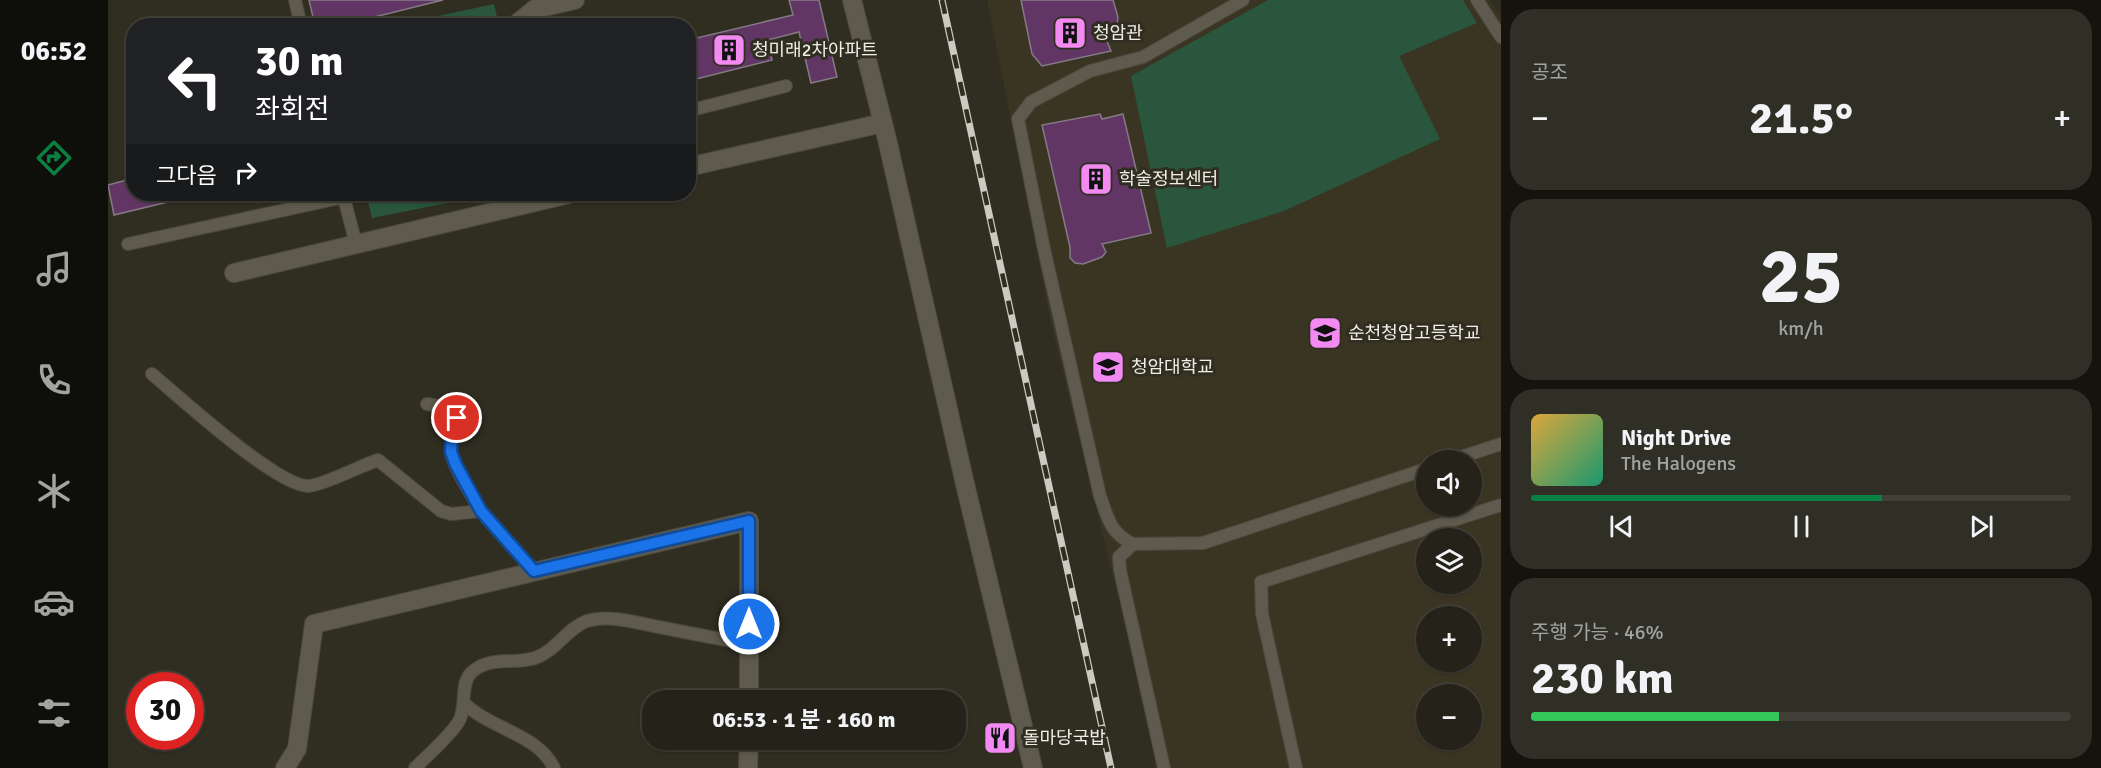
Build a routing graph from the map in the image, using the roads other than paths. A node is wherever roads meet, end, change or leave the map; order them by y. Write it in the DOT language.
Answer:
graph roads {
  1 [pos="295,0"];
  2 [pos="575,0"];
  3 [pos="852,0"];
  4 [pos="1243,0"];
  5 [pos="1477,0"];
  6 [pos="299,18"];
  7 [pos="524,18"];
  8 [pos="1501,37"];
  9 [pos="786,86"];
  10 [pos="696,109"];
  11 [pos="884,123"];
  12 [pos="696,165"];
  13 [pos="318,201"];
  14 [pos="345,201"];
  15 [pos="522,201"];
  16 [pos="128,244"];
  17 [pos="356,244"];
  18 [pos="234,273"];
  19 [pos="152,374"];
  20 [pos="427,404"];
  21 [pos="1501,444"];
  22 [pos="1482,450"];
  23 [pos="1416,472"];
  24 [pos="1501,505"];
  25 [pos="481,511"];
  26 [pos="1133,544"];
  27 [pos="534,571"];
  28 [pos="749,644"];
  29 [pos="749,690"];
  30 [pos="464,704"];
  31 [pos="748,750"];
  32 [pos="285,768"];
  33 [pos="415,768"];
  34 [pos="554,768"];
  35 [pos="748,768"];
  36 [pos="1033,768"];
  37 [pos="1164,768"];
  38 [pos="1296,768"];
  1 -- 6 [label="lane"];
  2 -- 7 [label="street"];
  3 -- 11 [label="street"];
  4 -- 26 [label="lane"];
  5 -- 8 [label="lane"];
  9 -- 10 [label="lane"];
  11 -- 12 [label="street"];
  11 -- 36 [label="street"];
  13 -- 16 [label="lane"];
  14 -- 17 [label="lane"];
  15 -- 17 [label="street"];
  17 -- 18 [label="street"];
  19 -- 25 [label="lane"];
  20 -- 25 [label="lane"];
  21 -- 22 [label="lane"];
  23 -- 26 [label="lane"];
  24 -- 38 [label="lane"];
  25 -- 27 [label="lane"];
  26 -- 37 [label="lane"];
  27 -- 28 [label="street"];
  27 -- 32 [label="street"];
  28 -- 29 [label="street"];
  28 -- 30 [label="lane"];
  30 -- 33 [label="lane"];
  30 -- 34 [label="lane"];
  31 -- 35 [label="street"];
}
